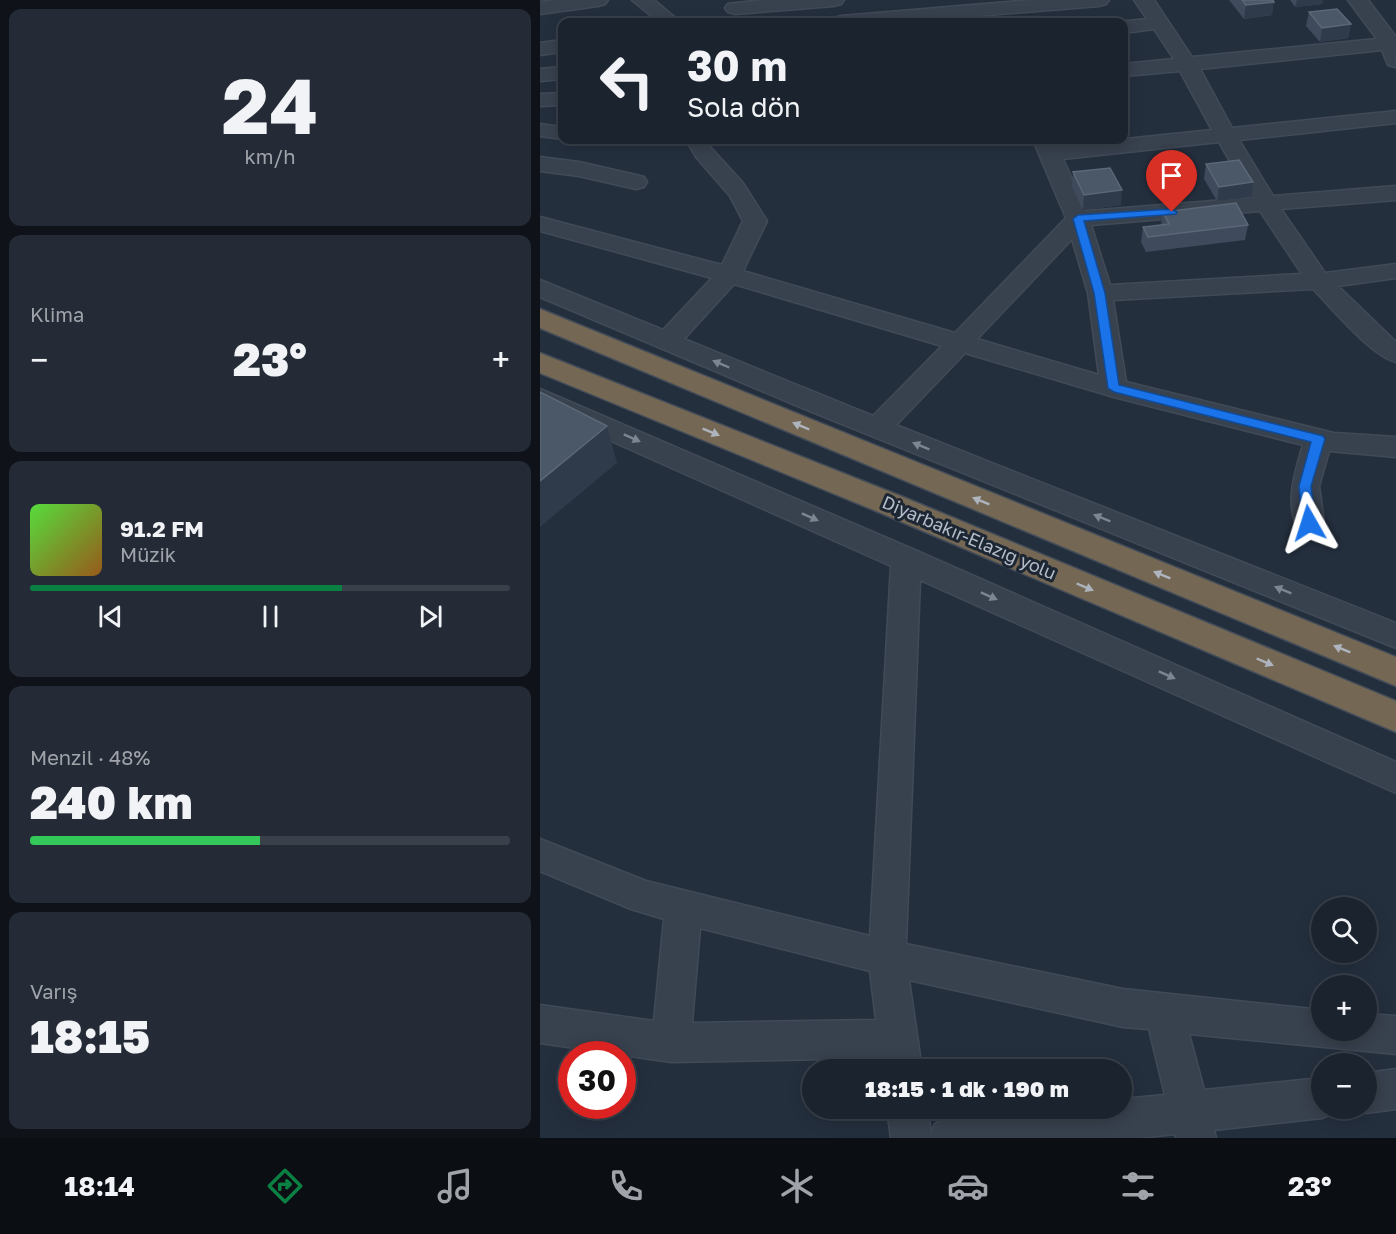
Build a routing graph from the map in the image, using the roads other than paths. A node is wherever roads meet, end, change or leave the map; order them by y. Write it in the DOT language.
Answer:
graph roads {
  1 [pos="598,0"];
  2 [pos="642,0"];
  3 [pos="834,0"];
  4 [pos="1099,0"];
  5 [pos="1358,0"];
  6 [pos="1152,1"];
  7 [pos="540,8"];
  8 [pos="735,8"];
  9 [pos="1003,10"];
  10 [pos="665,18"];
  11 [pos="895,18"];
  12 [pos="1159,23"];
  13 [pos="1128,27"];
  14 [pos="1394,44"];
  15 [pos="558,47"];
  16 [pos="540,49"];
  17 [pos="1187,64"];
  18 [pos="1396,64"];
  19 [pos="1128,70"];
  20 [pos="558,73"];
  21 [pos="540,75"];
  22 [pos="558,99"];
  23 [pos="540,100"];
  24 [pos="1396,117"];
  25 [pos="540,130"];
  26 [pos="558,132"];
  27 [pos="1224,135"];
  28 [pos="1128,142"];
  29 [pos="698,144"];
  30 [pos="1091,144"];
  31 [pos="1047,147"];
  32 [pos="540,164"];
  33 [pos="636,182"];
  34 [pos="1396,193"];
  35 [pos="1266,205"];
  36 [pos="1078,219"];
  37 [pos="540,224"];
  38 [pos="1396,271"];
  39 [pos="729,275"];
  40 [pos="1319,281"];
  41 [pos="540,288"];
  42 [pos="1100,293"];
  43 [pos="540,318"];
  44 [pos="667,341"];
  45 [pos="961,342"];
  46 [pos="1396,354"];
  47 [pos="540,362"];
  48 [pos="1114,388"];
  49 [pos="540,398"];
  50 [pos="878,428"];
  51 [pos="1318,439"];
  52 [pos="1396,447"];
  53 [pos="1309,523"];
  54 [pos="906,559"];
  55 [pos="1396,636"];
  56 [pos="1396,672"];
  57 [pos="1396,717"];
  58 [pos="1396,778"];
  59 [pos="540,855"];
  60 [pos="683,908"];
  61 [pos="887,958"];
  62 [pos="1164,1013"];
  63 [pos="540,1024"];
  64 [pos="1311,1028"];
  65 [pos="1377,1033"];
  66 [pos="1396,1035"];
  67 [pos="671,1043"];
  68 [pos="900,1054"];
  69 [pos="1396,1089"];
  70 [pos="1377,1092"];
  71 [pos="1311,1100"];
  72 [pos="908,1119"];
  73 [pos="1193,1126"];
  74 [pos="911,1138"];
  75 [pos="949,1138"];
  1 -- 7 [label="street"];
  2 -- 10 [label="street"];
  3 -- 8 [label="street"];
  4 -- 9 [label="street"];
  5 -- 14 [label="street"];
  6 -- 12 [label="street"];
  9 -- 11 [label="street"];
  12 -- 13 [label="street"];
  12 -- 17 [label="street"];
  14 -- 17 [label="street"];
  14 -- 18 [label="street"];
  15 -- 16 [label="street"];
  17 -- 19 [label="street"];
  17 -- 27 [label="street"];
  20 -- 21 [label="street"];
  22 -- 23 [label="street"];
  24 -- 27 [label="street"];
  25 -- 26 [label="street"];
  27 -- 28 [label="street"];
  27 -- 35 [label="street"];
  29 -- 39 [label="street"];
  30 -- 31 [label="street"];
  31 -- 36 [label="street"];
  32 -- 33 [label="street"];
  34 -- 35 [label="street"];
  35 -- 36 [label="street"];
  35 -- 40 [label="street"];
  36 -- 42 [label="street"];
  36 -- 45 [label="street"];
  37 -- 39 [label="street"];
  38 -- 40 [label="street"];
  39 -- 44 [label="street"];
  39 -- 45 [label="street"];
  40 -- 42 [label="street"];
  40 -- 46 [label="street"];
  41 -- 44 [label="street"];
  42 -- 48 [label="street"];
  56 -- 43 [label="highway, one-way"];
  50 -- 44 [label="street, one-way"];
  45 -- 48 [label="street"];
  45 -- 50 [label="street"];
  47 -- 57 [label="highway, Diyarbakır-Elazığ yolu, one-way"];
  48 -- 51 [label="street"];
  49 -- 54 [label="street, one-way"];
  55 -- 50 [label="street, one-way"];
  51 -- 52 [label="street"];
  51 -- 53 [label="street"];
  54 -- 58 [label="street, one-way"];
  54 -- 61 [label="street"];
  59 -- 60 [label="street"];
  60 -- 61 [label="street"];
  60 -- 67 [label="street"];
  61 -- 62 [label="street"];
  61 -- 68 [label="street"];
  62 -- 64 [label="street"];
  62 -- 73 [label="street"];
  63 -- 67 [label="street"];
  65 -- 66 [label="street"];
  67 -- 68 [label="street"];
  69 -- 70 [label="street"];
  71 -- 73 [label="street"];
  72 -- 74 [label="street"];
  73 -- 75 [label="street"];
}
